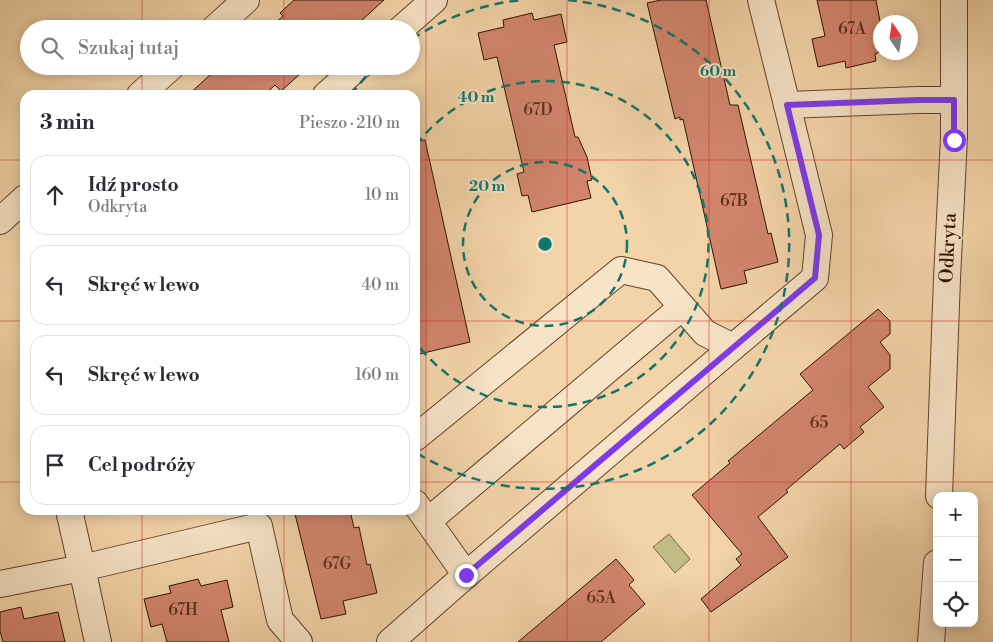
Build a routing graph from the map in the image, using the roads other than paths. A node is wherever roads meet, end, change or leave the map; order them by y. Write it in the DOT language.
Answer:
graph roads {
  1 [pos="246,0"];
  2 [pos="434,0"];
  3 [pos="761,0"];
  4 [pos="954,0"];
  5 [pos="224,20"];
  6 [pos="411,20"];
  7 [pos="162,75"];
  8 [pos="349,75"];
  9 [pos="146,90"];
  10 [pos="332,90"];
  11 [pos="954,100"];
  12 [pos="787,105"];
  13 [pos="20,202"];
  14 [pos="0,220"];
  15 [pos="682,307"];
  16 [pos="733,347"];
  17 [pos="420,434"];
  18 [pos="939,492"];
  19 [pos="421,512"];
  20 [pos="70,515"];
  21 [pos="257,518"];
  22 [pos="82,568"];
  23 [pos="466,575"];
  24 [pos="936,582"];
  25 [pos="0,584"];
  26 [pos="98,642"];
  27 [pos="299,642"];
  28 [pos="390,642"];
  29 [pos="931,642"];
  1 -- 5 [label="street"];
  2 -- 6 [label="street"];
  3 -- 12 [label="street"];
  4 -- 11 [label="street, Odkryta"];
  7 -- 9 [label="street"];
  8 -- 10 [label="street"];
  11 -- 12 [label="street"];
  11 -- 18 [label="street, Odkryta"];
  12 -- 16 [label="street"];
  13 -- 14 [label="street"];
  15 -- 16 [label="street"];
  15 -- 17 [label="street"];
  15 -- 19 [label="street"];
  16 -- 23 [label="street"];
  19 -- 23 [label="street"];
  20 -- 22 [label="street"];
  21 -- 22 [label="street"];
  21 -- 27 [label="street"];
  22 -- 25 [label="street"];
  22 -- 26 [label="street"];
  23 -- 28 [label="street"];
  24 -- 29 [label="street"];
}
